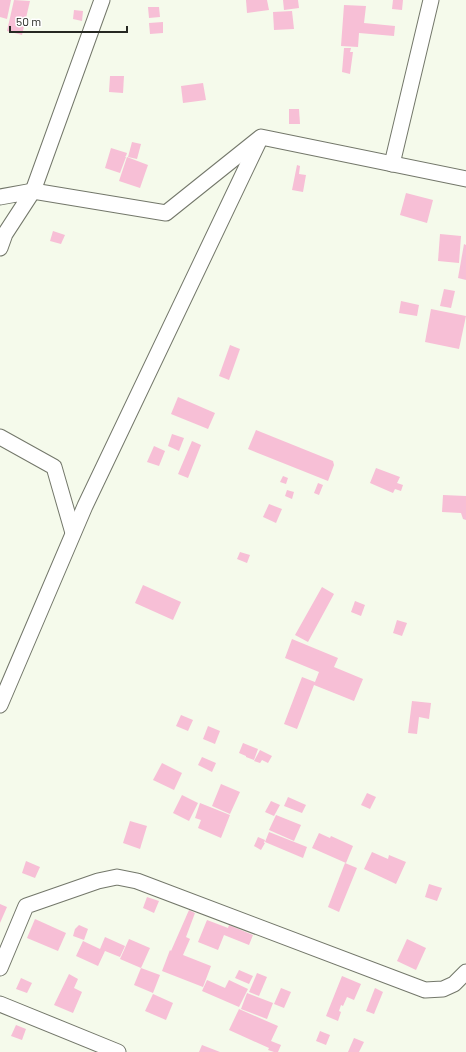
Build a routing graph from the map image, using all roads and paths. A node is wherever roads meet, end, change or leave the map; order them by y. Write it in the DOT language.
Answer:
graph roads {
  1 [pos="102,0"];
  2 [pos="431,0"];
  3 [pos="261,137"];
  4 [pos="392,164"];
  5 [pos="466,179"];
  6 [pos="33,191"];
  7 [pos="0,197"];
  8 [pos="0,248"];
  9 [pos="0,437"];
  10 [pos="74,533"];
  11 [pos="0,704"];
  12 [pos="0,968"];
  13 [pos="466,972"];
  14 [pos="0,1004"];
  15 [pos="118,1052"];
  1 -- 6 [label="street"];
  2 -- 4 [label="street"];
  3 -- 4 [label="street"];
  3 -- 6 [label="street"];
  3 -- 10 [label="street"];
  4 -- 5 [label="street"];
  6 -- 7 [label="street"];
  6 -- 8 [label="street"];
  9 -- 10 [label="street"];
  10 -- 11 [label="street"];
  12 -- 13 [label="street"];
  14 -- 15 [label="street"];
}
